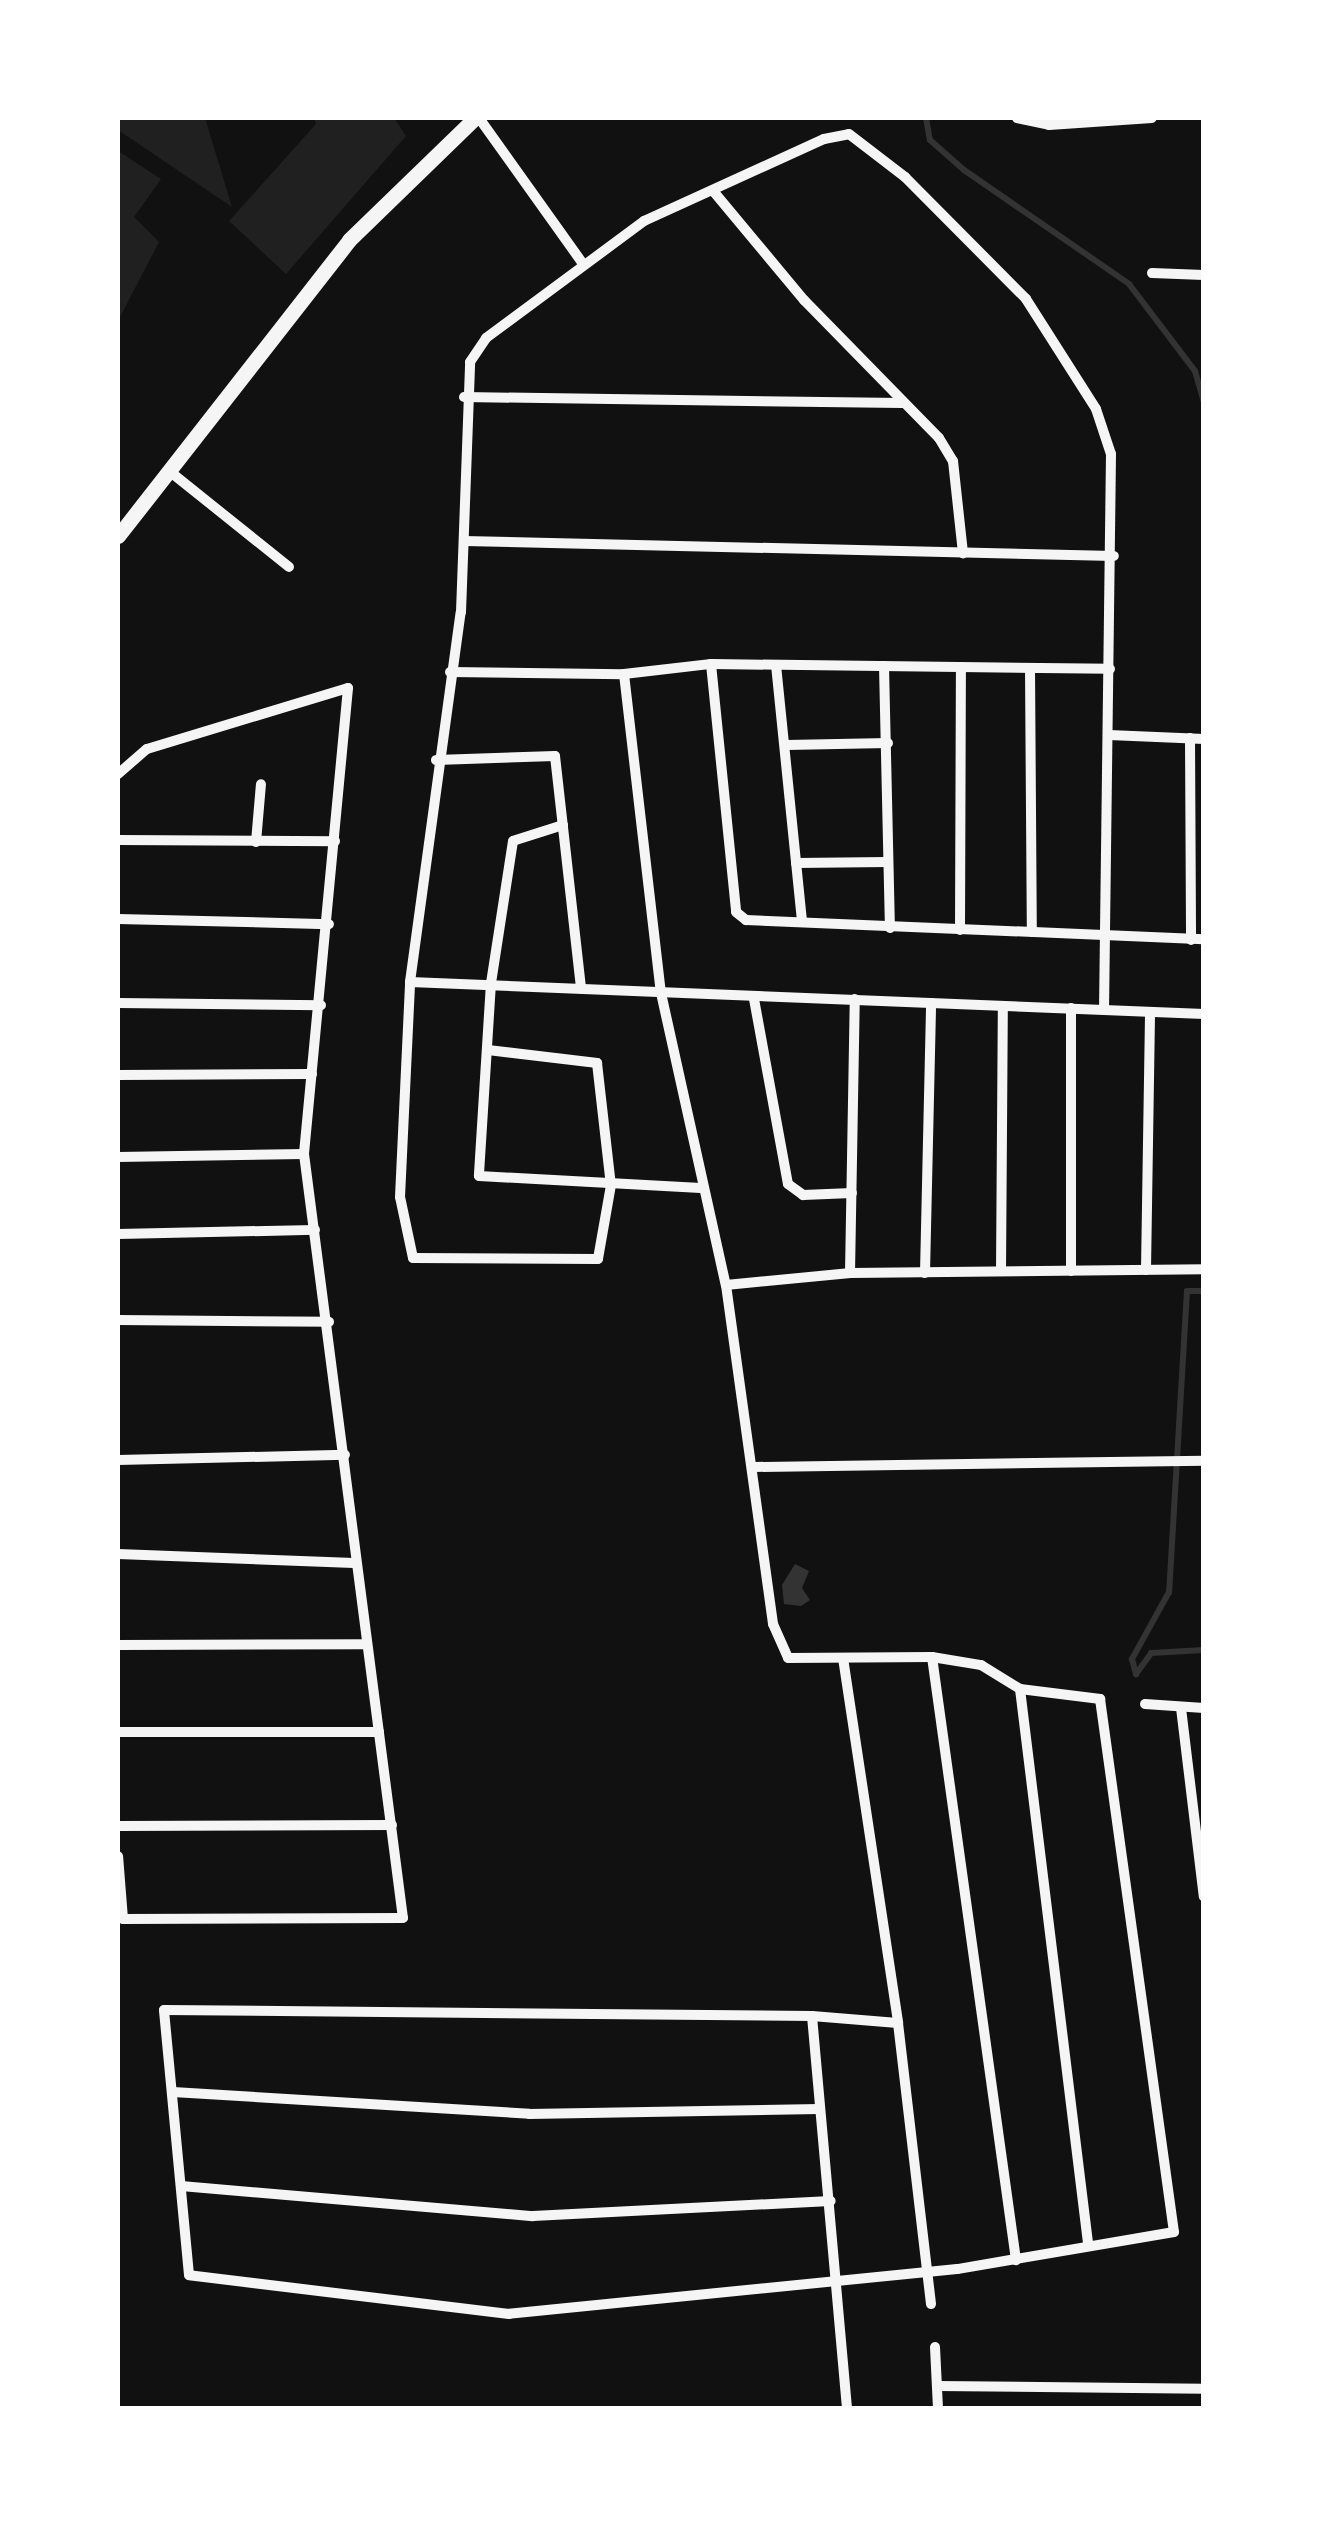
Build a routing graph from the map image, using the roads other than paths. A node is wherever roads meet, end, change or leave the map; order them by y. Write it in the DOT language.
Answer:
graph roads {
  1 [pos="477,118"];
  2 [pos="1017,118"];
  3 [pos="1152,118"];
  4 [pos="714,192"];
  5 [pos="580,262"];
  6 [pos="1152,274"];
  7 [pos="1204,274"];
  8 [pos="464,398"];
  9 [pos="902,403"];
  10 [pos="168,470"];
  11 [pos="118,536"];
  12 [pos="464,541"];
  13 [pos="963,553"];
  14 [pos="1114,556"];
  15 [pos="290,567"];
  16 [pos="711,664"];
  17 [pos="776,665"];
  18 [pos="884,666"];
  19 [pos="961,667"];
  20 [pos="1030,668"];
  21 [pos="1110,669"];
  22 [pos="450,672"];
  23 [pos="624,674"];
  24 [pos="1109,735"];
  25 [pos="1190,738"];
  26 [pos="1204,739"];
  27 [pos="888,744"];
  28 [pos="787,745"];
  29 [pos="436,760"];
  30 [pos="118,774"];
  31 [pos="261,784"];
  32 [pos="563,826"];
  33 [pos="118,840"];
  34 [pos="256,842"];
  35 [pos="334,842"];
  36 [pos="887,862"];
  37 [pos="796,863"];
  38 [pos="118,920"];
  39 [pos="802,921"];
  40 [pos="329,924"];
  41 [pos="890,928"];
  42 [pos="960,930"];
  43 [pos="1032,932"];
  44 [pos="1105,936"];
  45 [pos="1197,939"];
  46 [pos="410,982"];
  47 [pos="491,983"];
  48 [pos="582,989"];
  49 [pos="661,993"];
  50 [pos="754,999"];
  51 [pos="856,999"];
  52 [pos="118,1003"];
  53 [pos="930,1003"];
  54 [pos="321,1005"];
  55 [pos="1003,1006"];
  56 [pos="1071,1008"];
  57 [pos="1104,1008"];
  58 [pos="1150,1013"];
  59 [pos="1204,1014"];
  60 [pos="488,1050"];
  61 [pos="312,1074"];
  62 [pos="118,1075"];
  63 [pos="304,1154"];
  64 [pos="118,1157"];
  65 [pos="611,1186"];
  66 [pos="701,1188"];
  67 [pos="852,1193"];
  68 [pos="315,1230"];
  69 [pos="118,1234"];
  70 [pos="1204,1269"];
  71 [pos="1146,1270"];
  72 [pos="1071,1271"];
  73 [pos="1001,1272"];
  74 [pos="924,1273"];
  75 [pos="850,1274"];
  76 [pos="726,1285"];
  77 [pos="118,1320"];
  78 [pos="329,1322"];
  79 [pos="345,1455"];
  80 [pos="118,1460"];
  81 [pos="1204,1461"];
  82 [pos="754,1467"];
  83 [pos="118,1554"];
  84 [pos="354,1563"];
  85 [pos="366,1644"];
  86 [pos="118,1645"];
  87 [pos="932,1657"];
  88 [pos="843,1658"];
  89 [pos="1020,1689"];
  90 [pos="1145,1704"];
  91 [pos="1181,1708"];
  92 [pos="1204,1708"];
  93 [pos="118,1732"];
  94 [pos="379,1732"];
  95 [pos="392,1825"];
  96 [pos="118,1826"];
  97 [pos="1200,1847"];
  98 [pos="118,1856"];
  99 [pos="1204,1898"];
  100 [pos="812,2016"];
  101 [pos="898,2023"];
  102 [pos="172,2092"];
  103 [pos="819,2109"];
  104 [pos="181,2186"];
  105 [pos="830,2201"];
  106 [pos="1088,2243"];
  107 [pos="1016,2260"];
  108 [pos="928,2272"];
  109 [pos="838,2280"];
  110 [pos="931,2304"];
  111 [pos="935,2347"];
  112 [pos="936,2386"];
  113 [pos="1204,2389"];
  114 [pos="847,2408"];
  115 [pos="938,2408"];
  1 -- 5 [label="street"];
  1 -- 10 [label="main road"];
  2 -- 3 [label="street"];
  4 -- 5 [label="street"];
  4 -- 9 [label="street"];
  4 -- 14 [label="street"];
  5 -- 8 [label="street"];
  6 -- 7 [label="street"];
  8 -- 9 [label="street"];
  8 -- 12 [label="street"];
  9 -- 13 [label="street"];
  10 -- 11 [label="main road"];
  10 -- 15 [label="street"];
  12 -- 13 [label="street"];
  12 -- 22 [label="street"];
  13 -- 14 [label="street"];
  14 -- 21 [label="street"];
  16 -- 17 [label="street"];
  16 -- 23 [label="street"];
  16 -- 39 [label="street"];
  17 -- 18 [label="street"];
  17 -- 28 [label="street"];
  18 -- 19 [label="street"];
  18 -- 27 [label="street"];
  19 -- 20 [label="street"];
  19 -- 42 [label="street"];
  20 -- 21 [label="street"];
  20 -- 43 [label="street"];
  21 -- 24 [label="street"];
  22 -- 23 [label="street"];
  22 -- 29 [label="street"];
  23 -- 49 [label="street"];
  24 -- 25 [label="street"];
  24 -- 44 [label="street"];
  25 -- 26 [label="street"];
  25 -- 45 [label="street"];
  27 -- 28 [label="street"];
  27 -- 36 [label="street"];
  28 -- 37 [label="street"];
  29 -- 32 [label="street"];
  29 -- 46 [label="street"];
  30 -- 35 [label="street"];
  31 -- 34 [label="street"];
  32 -- 47 [label="street"];
  32 -- 48 [label="street"];
  33 -- 34 [label="street"];
  34 -- 35 [label="street"];
  35 -- 40 [label="street"];
  36 -- 37 [label="street"];
  36 -- 41 [label="street"];
  37 -- 39 [label="street"];
  38 -- 40 [label="street"];
  39 -- 41 [label="street"];
  40 -- 54 [label="street"];
  41 -- 42 [label="street"];
  42 -- 43 [label="street"];
  43 -- 44 [label="street"];
  44 -- 45 [label="street"];
  44 -- 57 [label="street"];
  46 -- 47 [label="street"];
  46 -- 65 [label="street"];
  47 -- 48 [label="street"];
  47 -- 60 [label="street"];
  48 -- 49 [label="street"];
  49 -- 50 [label="street"];
  49 -- 66 [label="street"];
  50 -- 51 [label="street"];
  50 -- 67 [label="street"];
  51 -- 53 [label="street"];
  51 -- 67 [label="street"];
  52 -- 54 [label="street"];
  53 -- 55 [label="street"];
  53 -- 74 [label="street"];
  54 -- 61 [label="street"];
  55 -- 56 [label="street"];
  55 -- 73 [label="street"];
  56 -- 57 [label="street"];
  56 -- 72 [label="street"];
  57 -- 58 [label="street"];
  58 -- 59 [label="street"];
  58 -- 71 [label="street"];
  60 -- 65 [label="street"];
  60 -- 65 [label="street"];
  61 -- 62 [label="street"];
  61 -- 63 [label="street"];
  63 -- 64 [label="street"];
  63 -- 68 [label="street"];
  65 -- 66 [label="street"];
  66 -- 76 [label="street"];
  67 -- 75 [label="street"];
  68 -- 69 [label="street"];
  68 -- 78 [label="street"];
  70 -- 71 [label="street"];
  71 -- 72 [label="street"];
  72 -- 73 [label="street"];
  73 -- 74 [label="street"];
  74 -- 75 [label="street"];
  75 -- 76 [label="street"];
  76 -- 82 [label="street"];
  77 -- 78 [label="street"];
  78 -- 79 [label="street"];
  79 -- 80 [label="street"];
  79 -- 84 [label="street"];
  81 -- 82 [label="street"];
  82 -- 88 [label="street"];
  83 -- 84 [label="street"];
  84 -- 85 [label="street"];
  85 -- 86 [label="street"];
  85 -- 94 [label="street"];
  87 -- 88 [label="street"];
  87 -- 89 [label="street"];
  87 -- 107 [label="street"];
  88 -- 101 [label="street"];
  89 -- 106 [label="street"];
  89 -- 106 [label="street"];
  90 -- 91 [label="street"];
  91 -- 92 [label="street"];
  91 -- 97 [label="street"];
  93 -- 94 [label="street"];
  94 -- 95 [label="street"];
  95 -- 96 [label="street"];
  95 -- 98 [label="street"];
  97 -- 99 [label="street"];
  100 -- 101 [label="street"];
  100 -- 102 [label="street"];
  100 -- 103 [label="street"];
  101 -- 108 [label="street"];
  102 -- 103 [label="street"];
  102 -- 104 [label="street"];
  103 -- 105 [label="street"];
  104 -- 105 [label="street"];
  104 -- 109 [label="street"];
  105 -- 109 [label="street"];
  106 -- 107 [label="street"];
  107 -- 108 [label="street"];
  108 -- 109 [label="street"];
  108 -- 110 [label="street"];
  109 -- 114 [label="street"];
  111 -- 112 [label="street"];
  112 -- 113 [label="street"];
  112 -- 115 [label="street"];
}
